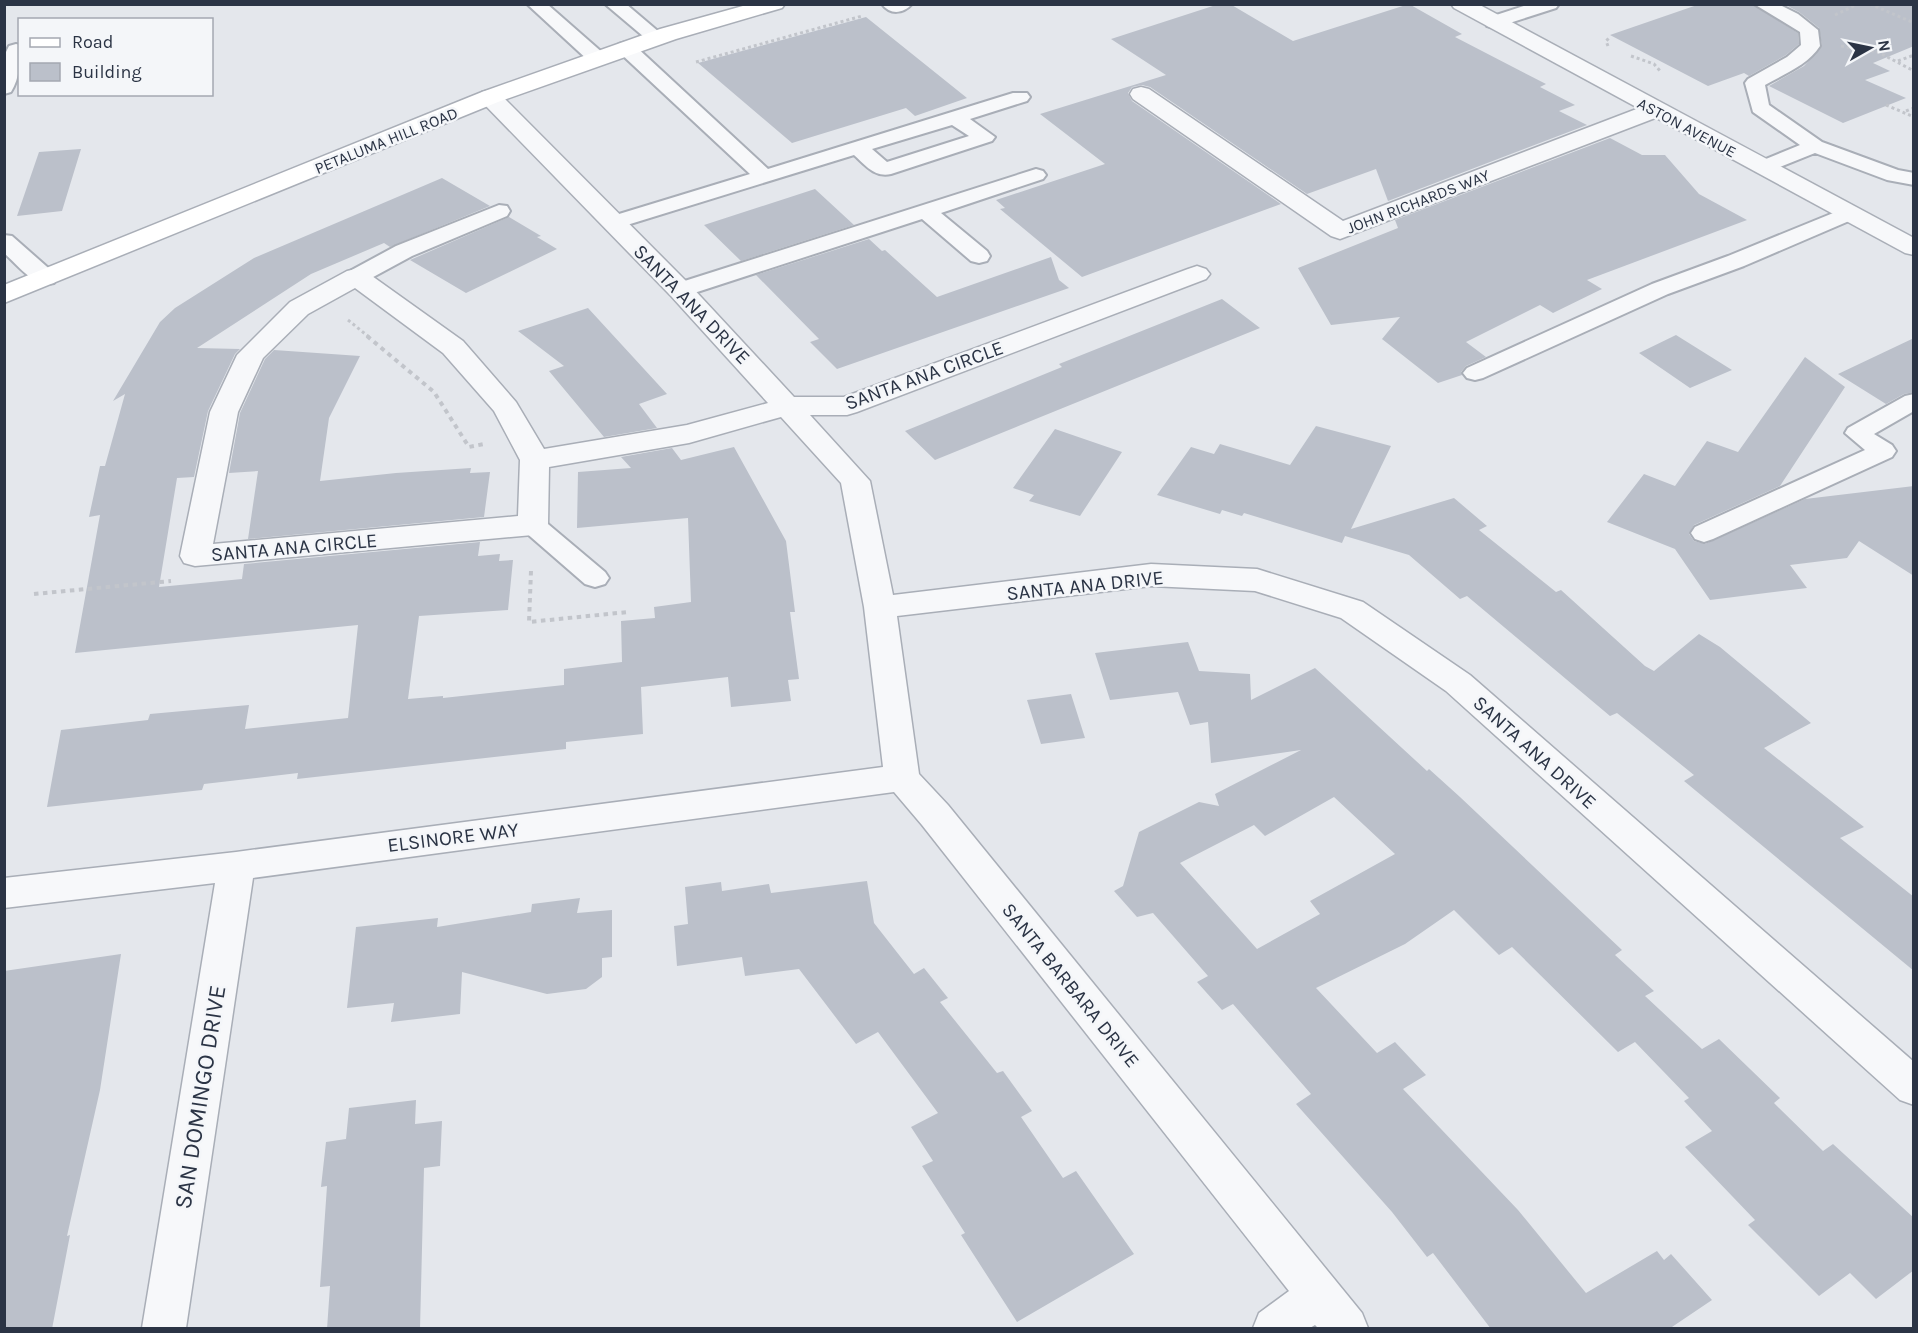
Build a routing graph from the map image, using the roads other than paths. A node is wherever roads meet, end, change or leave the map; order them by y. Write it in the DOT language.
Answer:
graph roads {
  1 [pos="536,4"];
  2 [pos="614,4"];
  3 [pos="775,4"];
  4 [pos="891,4"];
  5 [pos="903,4"];
  6 [pos="1461,4"];
  7 [pos="1550,4"];
  8 [pos="1763,4"];
  9 [pos="1494,22"];
  10 [pos="657,38"];
  11 [pos="626,48"];
  12 [pos="16,50"];
  13 [pos="597,58"];
  14 [pos="4,88"];
  15 [pos="1141,94"];
  16 [pos="490,97"];
  17 [pos="1020,97"];
  18 [pos="1655,110"];
  19 [pos="954,117"];
  20 [pos="1815,146"];
  21 [pos="858,148"];
  22 [pos="1763,166"];
  23 [pos="1036,175"];
  24 [pos="764,176"];
  25 [pos="1914,179"];
  26 [pos="499,211"];
  27 [pos="926,211"];
  28 [pos="1848,213"];
  29 [pos="614,223"];
  30 [pos="4,241"];
  31 [pos="1914,248"];
  32 [pos="979,256"];
  33 [pos="1197,274"];
  34 [pos="356,277"];
  35 [pos="46,278"];
  36 [pos="680,290"];
  37 [pos="4,295"];
  38 [pos="1475,374"];
  39 [pos="1914,401"];
  40 [pos="788,406"];
  41 [pos="535,460"];
  42 [pos="533,525"];
  43 [pos="1704,533"];
  44 [pos="595,578"];
  45 [pos="880,607"];
  46 [pos="902,778"];
  47 [pos="236,866"];
  48 [pos="4,893"];
  49 [pos="1914,1086"];
  50 [pos="1319,1295"];
  51 [pos="165,1329"];
  52 [pos="1275,1329"];
  53 [pos="1346,1329"];
  1 -- 13 [label="lane"];
  2 -- 10 [label="lane"];
  3 -- 10 [label="main road, PETALUMA HILL ROAD"];
  4 -- 5 [label="lane"];
  6 -- 9 [label="street, ASTON AVENUE"];
  7 -- 9 [label="lane"];
  8 -- 20 [label="lane"];
  9 -- 18 [label="street, ASTON AVENUE"];
  10 -- 11 [label="main road, PETALUMA HILL ROAD"];
  11 -- 13 [label="main road, PETALUMA HILL ROAD"];
  11 -- 24 [label="lane"];
  12 -- 14 [label="lane"];
  13 -- 16 [label="main road, PETALUMA HILL ROAD"];
  15 -- 18 [label="street, JOHN RICHARDS WAY"];
  16 -- 29 [label="street, SANTA ANA DRIVE"];
  16 -- 35 [label="main road, PETALUMA HILL ROAD"];
  17 -- 19 [label="lane"];
  18 -- 22 [label="street, ASTON AVENUE"];
  19 -- 21 [label="lane"];
  19 -- 21 [label="lane"];
  20 -- 22 [label="lane"];
  20 -- 25 [label="lane"];
  21 -- 24 [label="lane"];
  22 -- 28 [label="street, ASTON AVENUE"];
  23 -- 27 [label="lane"];
  24 -- 29 [label="lane"];
  26 -- 34 [label="lane"];
  27 -- 32 [label="lane"];
  27 -- 36 [label="lane"];
  28 -- 31 [label="street, ASTON AVENUE"];
  28 -- 38 [label="lane"];
  29 -- 36 [label="street, SANTA ANA DRIVE"];
  30 -- 35 [label="lane"];
  33 -- 40 [label="street, SANTA ANA CIRCLE"];
  34 -- 41 [label="street"];
  34 -- 42 [label="street, SANTA ANA CIRCLE"];
  35 -- 37 [label="main road, PETALUMA HILL ROAD"];
  36 -- 40 [label="street, SANTA ANA DRIVE"];
  39 -- 43 [label="lane"];
  40 -- 41 [label="street, SANTA ANA CIRCLE"];
  40 -- 45 [label="street, SANTA ANA DRIVE"];
  41 -- 42 [label="street"];
  42 -- 44 [label="lane"];
  45 -- 46 [label="street"];
  45 -- 49 [label="street, SANTA ANA DRIVE"];
  46 -- 47 [label="street, ELSINORE WAY"];
  46 -- 50 [label="street, SANTA BARBARA DRIVE"];
  47 -- 48 [label="street, ELSINORE WAY"];
  47 -- 51 [label="street, SAN DOMINGO DRIVE"];
  50 -- 52 [label="street"];
  50 -- 53 [label="street, SANTA BARBARA DRIVE"];
}
